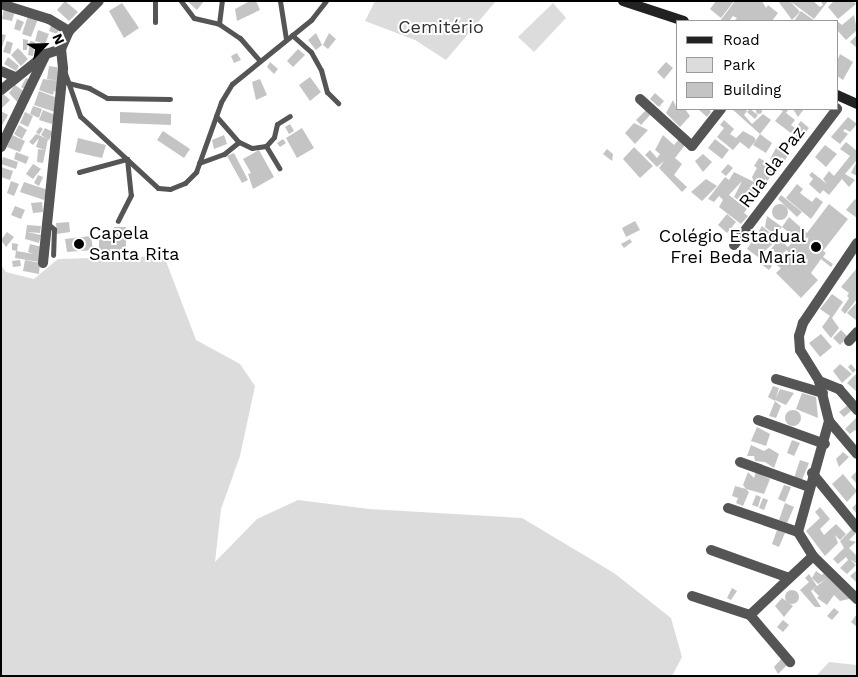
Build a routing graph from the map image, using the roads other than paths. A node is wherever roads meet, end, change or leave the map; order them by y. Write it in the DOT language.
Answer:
graph roads {
  1 [pos="99,1"];
  2 [pos="155,1"];
  3 [pos="182,1"];
  4 [pos="222,1"];
  5 [pos="280,1"];
  6 [pos="326,1"];
  7 [pos="623,1"];
  8 [pos="1,4"];
  9 [pos="87,5"];
  10 [pos="681,20"];
  11 [pos="155,22"];
  12 [pos="219,24"];
  13 [pos="69,31"];
  14 [pos="292,35"];
  15 [pos="286,40"];
  16 [pos="62,49"];
  17 [pos="46,54"];
  18 [pos="260,61"];
  19 [pos="64,68"];
  20 [pos="1,71"];
  21 [pos="15,77"];
  22 [pos="68,83"];
  23 [pos="1,90"];
  24 [pos="840,97"];
  25 [pos="170,99"];
  26 [pos="640,99"];
  27 [pos="338,104"];
  28 [pos="857,104"];
  29 [pos="721,110"];
  30 [pos="836,110"];
  31 [pos="216,116"];
  32 [pos="290,116"];
  33 [pos="239,142"];
  34 [pos="266,146"];
  35 [pos="1,147"];
  36 [pos="127,159"];
  37 [pos="199,163"];
  38 [pos="279,168"];
  39 [pos="79,172"];
  40 [pos="118,221"];
  41 [pos="47,224"];
  42 [pos="857,243"];
  43 [pos="734,245"];
  44 [pos="53,255"];
  45 [pos="43,263"];
  46 [pos="857,332"];
  47 [pos="849,341"];
  48 [pos="776,379"];
  49 [pos="820,381"];
  50 [pos="823,392"];
  51 [pos="857,410"];
  52 [pos="758,420"];
  53 [pos="829,421"];
  54 [pos="824,444"];
  55 [pos="857,454"];
  56 [pos="740,462"];
  57 [pos="812,473"];
  58 [pos="809,487"];
  59 [pos="728,508"];
  60 [pos="857,528"];
  61 [pos="798,532"];
  62 [pos="711,550"];
  63 [pos="813,556"];
  64 [pos="789,578"];
  65 [pos="692,596"];
  66 [pos="857,599"];
  67 [pos="750,615"];
  68 [pos="790,662"];
  1 -- 9 [label="street"];
  2 -- 11 [label="lane"];
  3 -- 12 [label="lane"];
  4 -- 12 [label="lane"];
  5 -- 15 [label="lane"];
  6 -- 14 [label="lane"];
  7 -- 10 [label="street"];
  8 -- 13 [label="street"];
  9 -- 13 [label="street"];
  12 -- 18 [label="lane"];
  13 -- 16 [label="street"];
  14 -- 15 [label="lane"];
  14 -- 27 [label="lane"];
  15 -- 18 [label="lane"];
  16 -- 17 [label="street"];
  16 -- 19 [label="street"];
  17 -- 21 [label="street"];
  17 -- 35 [label="street"];
  18 -- 31 [label="lane"];
  19 -- 22 [label="lane"];
  19 -- 41 [label="street"];
  20 -- 21 [label="street"];
  21 -- 23 [label="street"];
  22 -- 25 [label="lane"];
  22 -- 36 [label="lane"];
  24 -- 28 [label="street"];
  26 -- 29 [label="street"];
  30 -- 43 [label="street, Rua da Paz"];
  31 -- 33 [label="lane"];
  31 -- 37 [label="lane"];
  32 -- 34 [label="lane"];
  33 -- 34 [label="lane"];
  33 -- 37 [label="lane"];
  34 -- 38 [label="lane"];
  36 -- 37 [label="lane"];
  36 -- 39 [label="lane"];
  36 -- 40 [label="lane"];
  41 -- 44 [label="lane"];
  41 -- 45 [label="street"];
  42 -- 49 [label="street"];
  46 -- 47 [label="street"];
  48 -- 50 [label="street"];
  49 -- 50 [label="street"];
  49 -- 51 [label="street"];
  50 -- 53 [label="street"];
  52 -- 54 [label="street"];
  53 -- 54 [label="street"];
  53 -- 55 [label="street"];
  54 -- 57 [label="street"];
  56 -- 58 [label="street"];
  57 -- 58 [label="street"];
  57 -- 60 [label="street"];
  58 -- 61 [label="street"];
  59 -- 61 [label="street"];
  61 -- 63 [label="street"];
  62 -- 64 [label="street"];
  63 -- 64 [label="street"];
  63 -- 66 [label="street"];
  64 -- 67 [label="street"];
  65 -- 67 [label="street"];
  67 -- 68 [label="street"];
}
